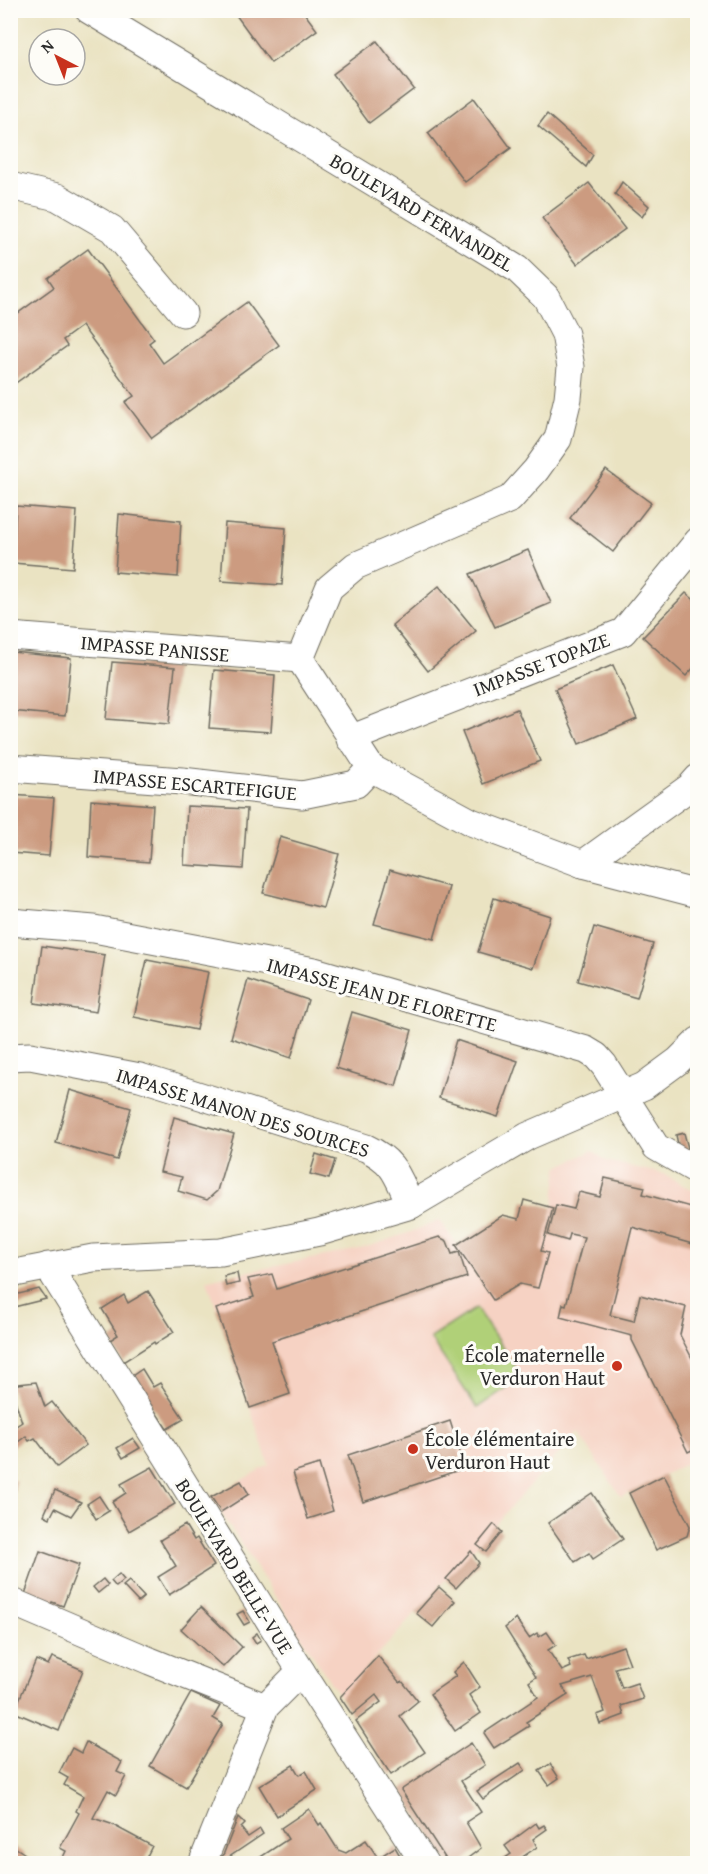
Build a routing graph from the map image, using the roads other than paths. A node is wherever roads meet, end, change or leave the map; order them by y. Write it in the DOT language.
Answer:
graph roads {
  1 [pos="89,10"];
  2 [pos="10,186"];
  3 [pos="183,313"];
  4 [pos="698,541"];
  5 [pos="10,636"];
  6 [pos="300,659"];
  7 [pos="350,739"];
  8 [pos="10,768"];
  9 [pos="371,768"];
  10 [pos="698,778"];
  11 [pos="583,864"];
  12 [pos="698,894"];
  13 [pos="10,922"];
  14 [pos="698,1041"];
  15 [pos="10,1057"];
  16 [pos="624,1096"];
  17 [pos="698,1170"];
  18 [pos="411,1205"];
  19 [pos="48,1266"];
  20 [pos="10,1274"];
  21 [pos="10,1601"];
  22 [pos="301,1671"];
  23 [pos="265,1707"];
  24 [pos="202,1863"];
  25 [pos="425,1863"];
  1 -- 6 [label="street, BOULEVARD FERNANDEL"];
  2 -- 3 [label="street"];
  4 -- 7 [label="street, IMPASSE TOPAZE"];
  5 -- 6 [label="street, IMPASSE PANISSE"];
  6 -- 7 [label="street"];
  7 -- 9 [label="street"];
  8 -- 9 [label="street, IMPASSE ESCARTEFIGUE"];
  9 -- 11 [label="street"];
  10 -- 11 [label="street"];
  11 -- 12 [label="street"];
  13 -- 16 [label="street, IMPASSE JEAN DE FLORETTE"];
  14 -- 16 [label="street"];
  15 -- 18 [label="street, IMPASSE MANON DES SOURCES"];
  16 -- 17 [label="street, IMPASSE JEAN DE FLORETTE"];
  16 -- 18 [label="street"];
  18 -- 19 [label="street"];
  19 -- 20 [label="street"];
  19 -- 22 [label="street, BOULEVARD BELLE-VUE"];
  21 -- 23 [label="street"];
  22 -- 23 [label="street"];
  22 -- 25 [label="street, BOULEVARD BELLE-VUE"];
  23 -- 24 [label="street"];
}
